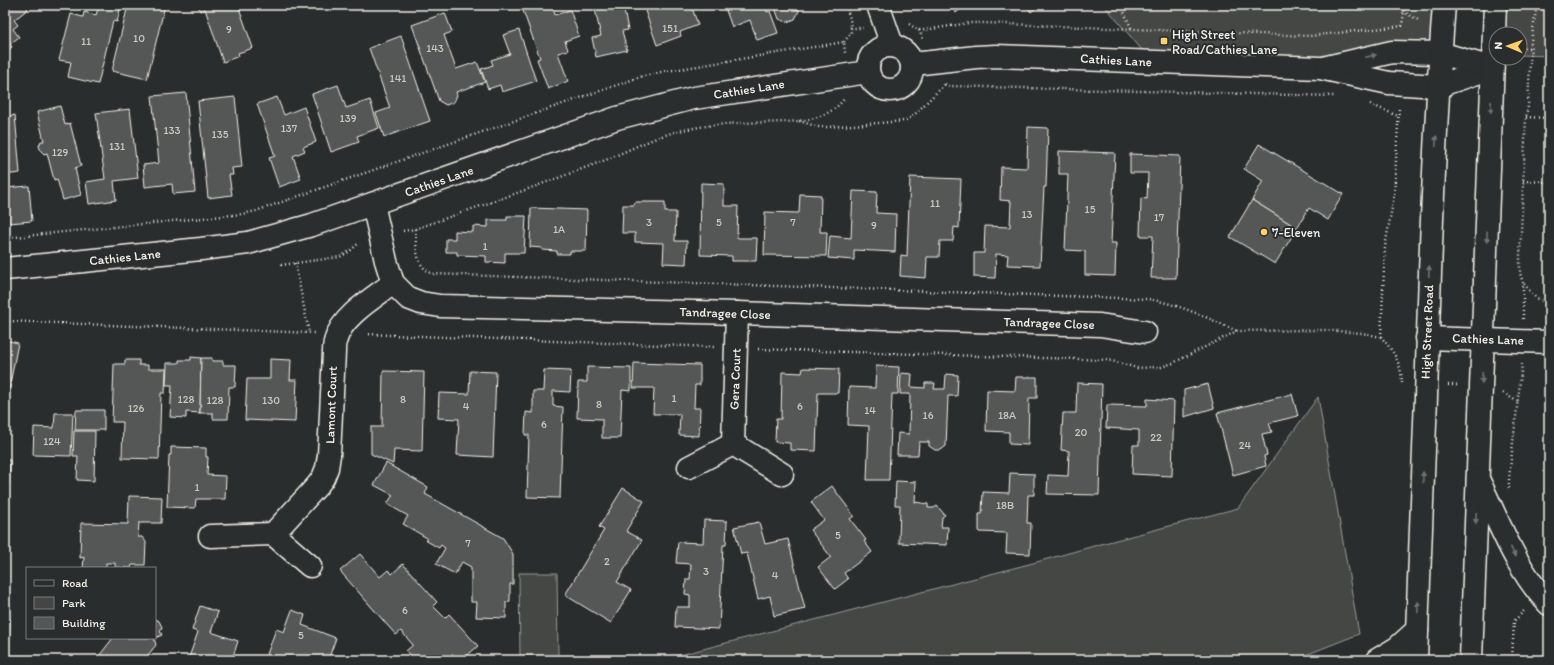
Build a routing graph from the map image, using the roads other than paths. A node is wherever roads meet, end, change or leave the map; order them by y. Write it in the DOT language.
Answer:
graph roads {
  1 [pos="878,5"];
  2 [pos="1444,5"];
  3 [pos="1495,5"];
  4 [pos="892,45"];
  5 [pos="1440,53"];
  6 [pos="913,64"];
  7 [pos="1320,68"];
  8 [pos="1492,68"];
  9 [pos="868,72"];
  10 [pos="1438,86"];
  11 [pos="373,204"];
  12 [pos="5,269"];
  13 [pos="393,283"];
  14 [pos="737,313"];
  15 [pos="1145,332"];
  16 [pos="1427,338"];
  17 [pos="1484,339"];
  18 [pos="1549,342"];
  19 [pos="733,444"];
  20 [pos="689,467"];
  21 [pos="782,474"];
  22 [pos="1478,479"];
  23 [pos="273,534"];
  24 [pos="210,536"];
  25 [pos="310,566"];
  26 [pos="1538,606"];
  27 [pos="1417,630"];
  28 [pos="1377,660"];
  29 [pos="1416,660"];
  30 [pos="1471,660"];
  1 -- 4 [label="main road"];
  2 -- 5 [label="main road, High Street Road"];
  3 -- 8 [label="main road"];
  4 -- 6 [label="main road"];
  4 -- 9 [label="main road"];
  7 -- 5 [label="main road, Cathies Lane, one-way"];
  5 -- 8 [label="main road, Cathies Lane"];
  5 -- 10 [label="main road, High Street Road"];
  6 -- 7 [label="main road, Cathies Lane"];
  6 -- 9 [label="main road"];
  7 -- 10 [label="main road, Cathies Lane"];
  8 -- 10 [label="main road, Cathies Lane"];
  8 -- 17 [label="main road, one-way"];
  9 -- 11 [label="main road, Cathies Lane"];
  16 -- 10 [label="main road, High Street Road, one-way"];
  11 -- 12 [label="main road, Cathies Lane"];
  11 -- 13 [label="main road, Tandragee Close"];
  13 -- 14 [label="main road, Tandragee Close"];
  13 -- 23 [label="main road, Lamont Court"];
  14 -- 15 [label="main road, Tandragee Close"];
  14 -- 19 [label="main road, Gera Court"];
  16 -- 17 [label="main road, Cathies Lane"];
  27 -- 16 [label="main road, High Street Road, one-way"];
  17 -- 18 [label="main road, Cathies Lane"];
  17 -- 22 [label="main road, one-way"];
  19 -- 20 [label="main road"];
  19 -- 21 [label="main road"];
  22 -- 26 [label="main road, one-way"];
  22 -- 30 [label="main road, one-way"];
  23 -- 24 [label="main road"];
  23 -- 25 [label="main road"];
  27 -- 28 [label="main road"];
  27 -- 29 [label="main road, High Street Road"];
}
